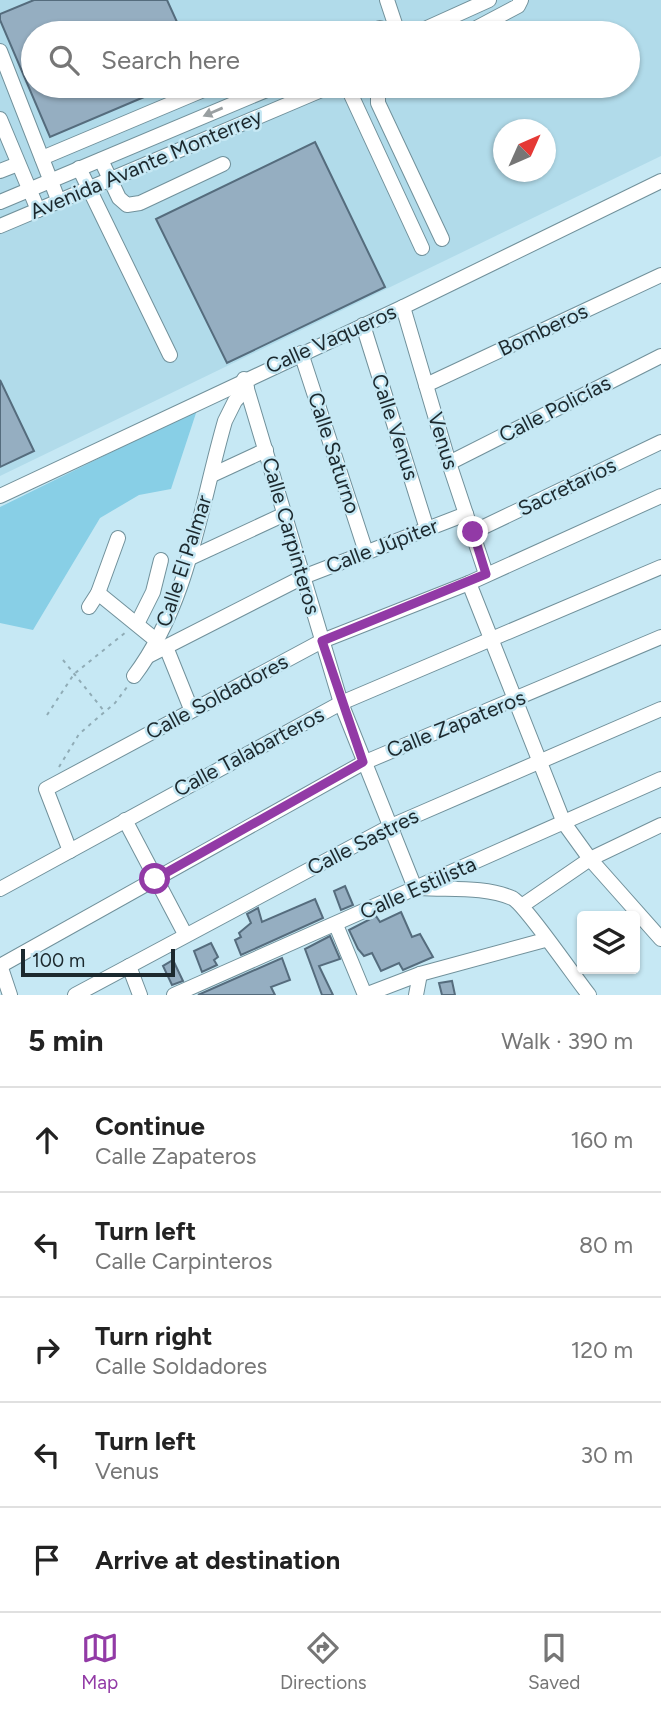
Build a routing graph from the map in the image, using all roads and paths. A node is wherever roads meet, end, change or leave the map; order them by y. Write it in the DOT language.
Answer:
graph roads {
  1 [pos="387,0"];
  2 [pos="489,0"];
  3 [pos="521,0"];
  4 [pos="393,21"];
  5 [pos="443,21"];
  6 [pos="490,21"];
  7 [pos="0,51"];
  8 [pos="186,98"];
  9 [pos="248,98"];
  10 [pos="302,98"];
  11 [pos="353,98"];
  12 [pos="378,98"];
  13 [pos="0,119"];
  14 [pos="42,159"];
  15 [pos="101,160"];
  16 [pos="18,164"];
  17 [pos="223,164"];
  18 [pos="79,168"];
  19 [pos="0,171"];
  20 [pos="110,179"];
  21 [pos="51,180"];
  22 [pos="659,186"];
  23 [pos="29,189"];
  24 [pos="88,189"];
  25 [pos="60,201"];
  26 [pos="0,202"];
  27 [pos="38,210"];
  28 [pos="0,226"];
  29 [pos="442,239"];
  30 [pos="422,248"];
  31 [pos="661,275"];
  32 [pos="403,307"];
  33 [pos="363,325"];
  34 [pos="301,353"];
  35 [pos="170,355"];
  36 [pos="661,356"];
  37 [pos="245,384"];
  38 [pos="426,385"];
  39 [pos="661,442"];
  40 [pos="266,450"];
  41 [pos="449,463"];
  42 [pos="212,475"];
  43 [pos="0,496"];
  44 [pos="660,500"];
  45 [pos="285,514"];
  46 [pos="466,514"];
  47 [pos="427,529"];
  48 [pos="473,532"];
  49 [pos="118,538"];
  50 [pos="366,552"];
  51 [pos="188,559"];
  52 [pos="160,560"];
  53 [pos="661,567"];
  54 [pos="486,574"];
  55 [pos="303,577"];
  56 [pos="469,583"];
  57 [pos="98,593"];
  58 [pos="89,607"];
  59 [pos="138,622"];
  60 [pos="661,638"];
  61 [pos="322,641"];
  62 [pos="494,641"];
  63 [pos="162,644"];
  64 [pos="63,660"];
  65 [pos="74,674"];
  66 [pos="134,676"];
  67 [pos="515,700"];
  68 [pos="341,703"];
  69 [pos="191,709"];
  70 [pos="661,709"];
  71 [pos="105,712"];
  72 [pos="47,715"];
  73 [pos="363,762"];
  74 [pos="540,762"];
  75 [pos="59,767"];
  76 [pos="661,779"];
  77 [pos="125,820"];
  78 [pos="564,823"];
  79 [pos="391,826"];
  80 [pos="660,828"];
  81 [pos="70,850"];
  82 [pos="590,859"];
  83 [pos="155,879"];
  84 [pos="415,888"];
  85 [pos="0,889"];
  86 [pos="523,905"];
  87 [pos="336,925"];
  88 [pos="185,934"];
  89 [pos="661,939"];
  90 [pos="545,940"];
  91 [pos="0,965"];
  92 [pos="130,966"];
  93 [pos="421,974"];
  94 [pos="10,995"];
  95 [pos="75,995"];
  96 [pos="140,995"];
  97 [pos="174,995"];
  98 [pos="365,995"];
  99 [pos="416,995"];
  100 [pos="589,995"];
  1 -- 4 [label="street"];
  2 -- 5 [label="street"];
  3 -- 6 [label="street"];
  7 -- 14 [label="street"];
  8 -- 14 [label="street"];
  9 -- 15 [label="street, Avenida Avante Monterrey, one-way"];
  10 -- 20 [label="street, Avenida Avante Monterrey"];
  11 -- 30 [label="street"];
  12 -- 29 [label="street"];
  13 -- 16 [label="street"];
  14 -- 21 [label="street"];
  15 -- 18 [label="street, Avenida Avante Monterrey"];
  15 -- 20 [label="street"];
  16 -- 19 [label="street"];
  16 -- 23 [label="street"];
  17 -- 20 [label="street"];
  18 -- 21 [label="street, Avenida Avante Monterrey"];
  18 -- 24 [label="street"];
  20 -- 24 [label="street, Avenida Avante Monterrey"];
  21 -- 23 [label="street, Avenida Avante Monterrey"];
  21 -- 25 [label="street"];
  22 -- 32 [label="street, Calle Vaqueros"];
  23 -- 26 [label="street, Avenida Avante Monterrey"];
  23 -- 27 [label="street"];
  24 -- 25 [label="street, Avenida Avante Monterrey"];
  24 -- 35 [label="street"];
  25 -- 27 [label="street, Avenida Avante Monterrey"];
  27 -- 28 [label="street, Avenida Avante Monterrey"];
  31 -- 38 [label="street, Bomberos"];
  32 -- 33 [label="street, Calle Vaqueros"];
  32 -- 38 [label="street, Venus"];
  33 -- 34 [label="street, Calle Vaqueros"];
  33 -- 47 [label="street, Calle Venus"];
  34 -- 37 [label="street, Calle Vaqueros"];
  34 -- 50 [label="street, Calle Saturno"];
  36 -- 41 [label="street, Calle Policías"];
  37 -- 40 [label="street, Calle Carpinteros"];
  37 -- 42 [label="street, Calle El Palmar"];
  37 -- 43 [label="street, Calle Vaqueros"];
  38 -- 41 [label="street, Venus"];
  39 -- 48 [label="street, Sacretarios"];
  40 -- 42 [label="street"];
  40 -- 45 [label="street, Calle Carpinteros"];
  41 -- 46 [label="street, Venus"];
  42 -- 51 [label="street, Calle El Palmar"];
  44 -- 54 [label="street, Calle Soldadores"];
  45 -- 51 [label="street"];
  45 -- 55 [label="street, Calle Carpinteros"];
  46 -- 47 [label="street, Calle Júpiter"];
  46 -- 48 [label="street, Venus"];
  47 -- 50 [label="street, Calle Júpiter"];
  48 -- 54 [label="street, Venus"];
  49 -- 57 [label="street"];
  50 -- 55 [label="street, Calle Júpiter"];
  51 -- 63 [label="street, Calle El Palmar"];
  52 -- 59 [label="street"];
  53 -- 62 [label="street, Calle Talabarteros"];
  54 -- 56 [label="street, Calle Soldadores"];
  55 -- 61 [label="street, Calle Carpinteros"];
  55 -- 63 [label="street, Calle Júpiter"];
  56 -- 61 [label="street, Calle Soldadores"];
  56 -- 62 [label="street"];
  57 -- 58 [label="street"];
  57 -- 59 [label="street"];
  59 -- 63 [label="street"];
  59 -- 65 [label="path"];
  60 -- 67 [label="street, Calle Zapateros"];
  61 -- 68 [label="street, Calle Carpinteros"];
  61 -- 69 [label="street, Calle Soldadores"];
  62 -- 67 [label="street"];
  62 -- 68 [label="street, Calle Talabarteros"];
  63 -- 66 [label="street, Calle El Palmar"];
  63 -- 69 [label="street"];
  64 -- 65 [label="path"];
  65 -- 71 [label="path"];
  65 -- 72 [label="path"];
  66 -- 71 [label="path"];
  67 -- 73 [label="street, Calle Zapateros"];
  67 -- 74 [label="street"];
  68 -- 73 [label="street, Calle Carpinteros"];
  68 -- 77 [label="street, Calle Talabarteros"];
  69 -- 81 [label="street, Calle Soldadores"];
  70 -- 74 [label="street, Calle Sastres"];
  71 -- 75 [label="path"];
  73 -- 79 [label="street, Calle Carpinteros"];
  73 -- 83 [label="street, Calle Zapateros"];
  74 -- 78 [label="street"];
  74 -- 79 [label="street, Calle Sastres"];
  76 -- 78 [label="street, Calle Estilista"];
  77 -- 81 [label="street, Calle Talabarteros"];
  77 -- 83 [label="street"];
  78 -- 82 [label="street"];
  78 -- 84 [label="street, Calle Estilista"];
  79 -- 84 [label="street, Calle Carpinteros"];
  79 -- 88 [label="street, Calle Sastres"];
  80 -- 82 [label="street"];
  81 -- 85 [label="street, Calle Talabarteros"];
  82 -- 86 [label="street"];
  82 -- 89 [label="street"];
  83 -- 88 [label="street"];
  83 -- 91 [label="street, Calle Zapateros"];
  84 -- 86 [label="street"];
  84 -- 87 [label="street, Calle Estilista"];
  86 -- 90 [label="street"];
  87 -- 97 [label="street, Calle Estilista"];
  87 -- 98 [label="street"];
  88 -- 92 [label="street, Calle Sastres"];
  90 -- 93 [label="street"];
  90 -- 100 [label="street"];
  91 -- 94 [label="street"];
  92 -- 95 [label="street, Calle Sastres"];
  92 -- 96 [label="street"];
  93 -- 98 [label="street"];
  93 -- 99 [label="street"];
}
